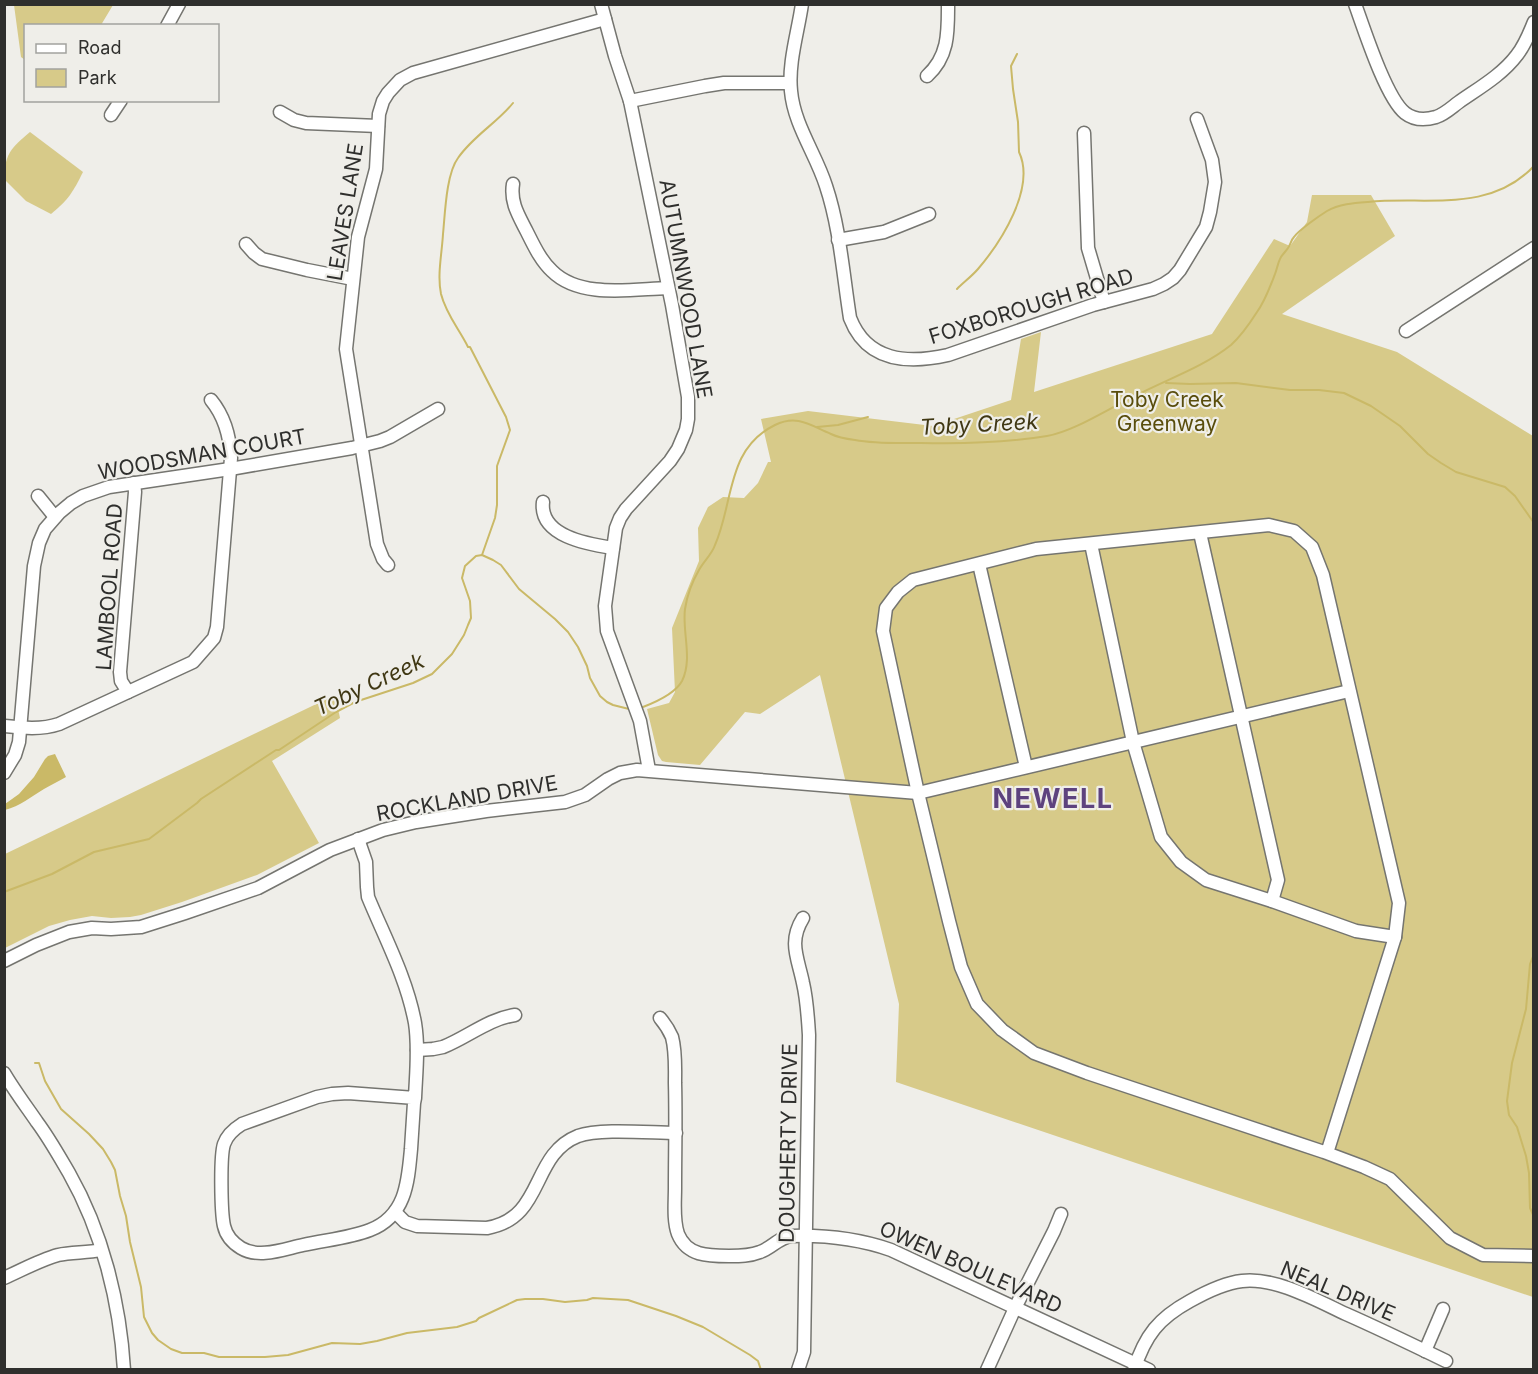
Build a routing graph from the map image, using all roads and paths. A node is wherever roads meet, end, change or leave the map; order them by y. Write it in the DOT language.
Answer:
graph roads {
  1 [pos="179,4"];
  2 [pos="601,4"];
  3 [pos="802,4"];
  4 [pos="948,4"];
  5 [pos="1355,4"];
  6 [pos="605,19"];
  7 [pos="1533,22"];
  8 [pos="168,24"];
  9 [pos="927,76"];
  10 [pos="790,83"];
  11 [pos="630,101"];
  12 [pos="120,102"];
  13 [pos="280,112"];
  14 [pos="111,116"];
  15 [pos="1197,119"];
  16 [pos="378,126"];
  17 [pos="1084,133"];
  18 [pos="513,184"];
  19 [pos="929,214"];
  20 [pos="838,240"];
  21 [pos="246,244"];
  22 [pos="1533,248"];
  23 [pos="353,279"];
  24 [pos="668,288"];
  25 [pos="1104,302"];
  26 [pos="1406,331"];
  27 [pos="211,400"];
  28 [pos="438,408"];
  29 [pos="361,446"];
  30 [pos="230,469"];
  31 [pos="134,483"];
  32 [pos="38,496"];
  33 [pos="543,502"];
  34 [pos="55,517"];
  35 [pos="1200,533"];
  36 [pos="1091,544"];
  37 [pos="613,548"];
  38 [pos="979,564"];
  39 [pos="388,565"];
  40 [pos="1349,691"];
  41 [pos="128,692"];
  42 [pos="1242,716"];
  43 [pos="4,726"];
  44 [pos="21,728"];
  45 [pos="1133,742"];
  46 [pos="1026,767"];
  47 [pos="649,770"];
  48 [pos="4,773"];
  49 [pos="918,793"];
  50 [pos="358,839"];
  51 [pos="1272,901"];
  52 [pos="802,918"];
  53 [pos="1395,937"];
  54 [pos="4,961"];
  55 [pos="515,1015"];
  56 [pos="660,1018"];
  57 [pos="417,1050"];
  58 [pos="4,1073"];
  59 [pos="415,1098"];
  60 [pos="676,1133"];
  61 [pos="1327,1153"];
  62 [pos="395,1212"];
  63 [pos="1060,1214"];
  64 [pos="807,1236"];
  65 [pos="101,1250"];
  66 [pos="1533,1256"];
  67 [pos="4,1278"];
  68 [pos="1015,1308"];
  69 [pos="1443,1309"];
  70 [pos="1425,1351"];
  71 [pos="1446,1361"];
  72 [pos="1135,1366"];
  73 [pos="124,1370"];
  74 [pos="798,1370"];
  75 [pos="987,1370"];
  76 [pos="1149,1370"];
  1 -- 8 [label="street"];
  2 -- 6 [label="street, AUTUMNWOOD LANE"];
  3 -- 10 [label="street, FOXBOROUGH ROAD"];
  4 -- 9 [label="street"];
  5 -- 7 [label="street"];
  6 -- 11 [label="street, AUTUMNWOOD LANE"];
  6 -- 16 [label="street, LEAVES LANE"];
  10 -- 11 [label="street"];
  10 -- 20 [label="street, FOXBOROUGH ROAD"];
  11 -- 24 [label="street, AUTUMNWOOD LANE"];
  12 -- 14 [label="street"];
  13 -- 16 [label="street"];
  15 -- 25 [label="street, FOXBOROUGH ROAD"];
  16 -- 23 [label="street, LEAVES LANE"];
  17 -- 25 [label="street"];
  18 -- 24 [label="street"];
  19 -- 20 [label="street"];
  20 -- 25 [label="street, FOXBOROUGH ROAD"];
  21 -- 23 [label="street"];
  22 -- 26 [label="street"];
  23 -- 29 [label="street, LEAVES LANE"];
  24 -- 37 [label="street, AUTUMNWOOD LANE"];
  27 -- 30 [label="street"];
  28 -- 29 [label="street, WOODSMAN COURT"];
  29 -- 30 [label="street, WOODSMAN COURT"];
  29 -- 39 [label="street, LEAVES LANE"];
  30 -- 31 [label="street, WOODSMAN COURT"];
  30 -- 41 [label="street"];
  31 -- 34 [label="street, WOODSMAN COURT"];
  31 -- 41 [label="street, LAMBOOL ROAD"];
  32 -- 34 [label="street"];
  33 -- 37 [label="street"];
  34 -- 44 [label="street, WOODSMAN COURT"];
  35 -- 36 [label="street"];
  35 -- 40 [label="street"];
  35 -- 42 [label="street"];
  36 -- 38 [label="street"];
  36 -- 45 [label="street"];
  37 -- 47 [label="street, AUTUMNWOOD LANE"];
  38 -- 46 [label="street"];
  38 -- 49 [label="street"];
  40 -- 42 [label="street, ROCKLAND DRIVE"];
  40 -- 53 [label="street"];
  41 -- 44 [label="street"];
  42 -- 45 [label="street, ROCKLAND DRIVE"];
  42 -- 51 [label="street"];
  43 -- 44 [label="street"];
  44 -- 48 [label="street, WOODSMAN COURT"];
  45 -- 46 [label="street, ROCKLAND DRIVE"];
  45 -- 51 [label="street"];
  46 -- 49 [label="street, ROCKLAND DRIVE"];
  47 -- 49 [label="street, ROCKLAND DRIVE"];
  47 -- 50 [label="street, ROCKLAND DRIVE"];
  49 -- 61 [label="street"];
  50 -- 54 [label="street, ROCKLAND DRIVE"];
  50 -- 57 [label="street"];
  51 -- 53 [label="street"];
  52 -- 64 [label="street, DOUGHERTY DRIVE"];
  53 -- 61 [label="street"];
  55 -- 57 [label="street"];
  56 -- 60 [label="street, OWEN BOULEVARD"];
  57 -- 59 [label="street"];
  58 -- 65 [label="street"];
  59 -- 62 [label="street"];
  59 -- 62 [label="street"];
  60 -- 62 [label="street"];
  60 -- 64 [label="street, OWEN BOULEVARD"];
  61 -- 66 [label="street"];
  63 -- 68 [label="street"];
  64 -- 68 [label="street, OWEN BOULEVARD"];
  64 -- 74 [label="street, DOUGHERTY DRIVE"];
  65 -- 67 [label="street"];
  65 -- 73 [label="street"];
  68 -- 72 [label="street, OWEN BOULEVARD"];
  68 -- 75 [label="street"];
  69 -- 70 [label="street"];
  70 -- 71 [label="street, NEAL DRIVE"];
  70 -- 72 [label="street, NEAL DRIVE"];
  72 -- 76 [label="street, OWEN BOULEVARD"];
}
